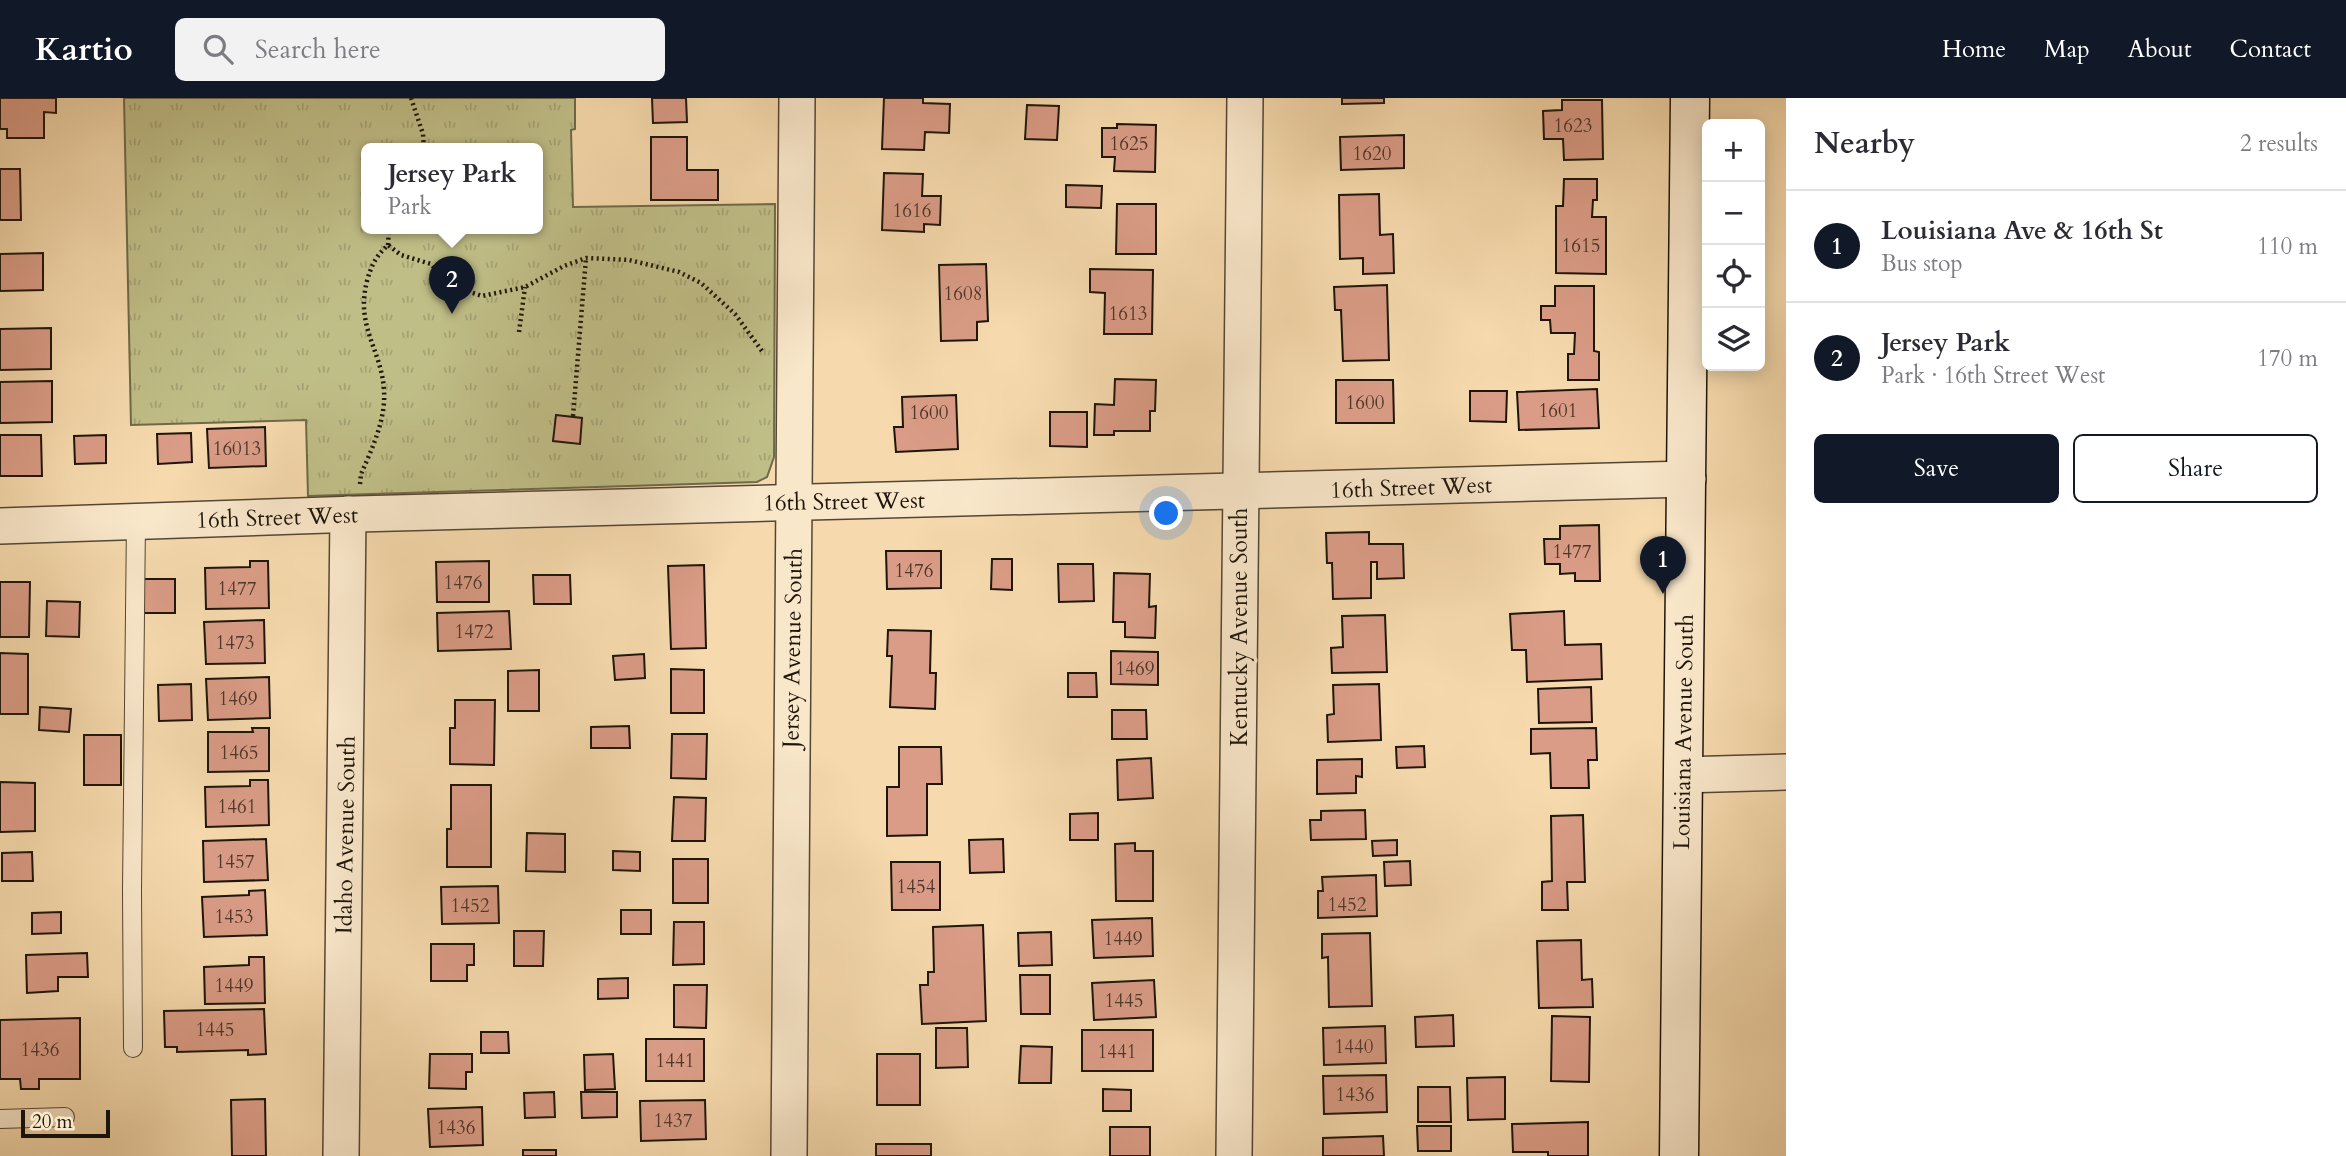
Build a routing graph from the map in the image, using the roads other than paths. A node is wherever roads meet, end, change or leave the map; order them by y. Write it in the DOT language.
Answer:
graph roads {
  1 [pos="797,98"];
  2 [pos="1245,98"];
  3 [pos="1690,98"];
  4 [pos="1688,480"];
  5 [pos="1240,492"];
  6 [pos="793,502"];
  7 [pos="352,514"];
  8 [pos="136,521"];
  9 [pos="0,526"];
  10 [pos="1786,772"];
  11 [pos="1682,775"];
  12 [pos="133,1048"];
  13 [pos="65,1117"];
  14 [pos="0,1119"];
  15 [pos="341,1156"];
  16 [pos="789,1156"];
  17 [pos="1234,1156"];
  18 [pos="1679,1156"];
  1 -- 6 [label="street, Jersey Avenue South"];
  2 -- 5 [label="street, Kentucky Avenue South"];
  3 -- 4 [label="main road, Louisiana Avenue South"];
  4 -- 5 [label="street, 16th Street West"];
  4 -- 11 [label="main road, Louisiana Avenue South"];
  5 -- 6 [label="street, 16th Street West"];
  5 -- 17 [label="street, Kentucky Avenue South"];
  6 -- 7 [label="street, 16th Street West"];
  6 -- 16 [label="street, Jersey Avenue South"];
  7 -- 8 [label="street, 16th Street West"];
  7 -- 15 [label="street, Idaho Avenue South"];
  8 -- 9 [label="street, 16th Street West"];
  8 -- 12 [label="lane"];
  10 -- 11 [label="street"];
  11 -- 18 [label="main road, Louisiana Avenue South"];
  13 -- 14 [label="lane"];
}
